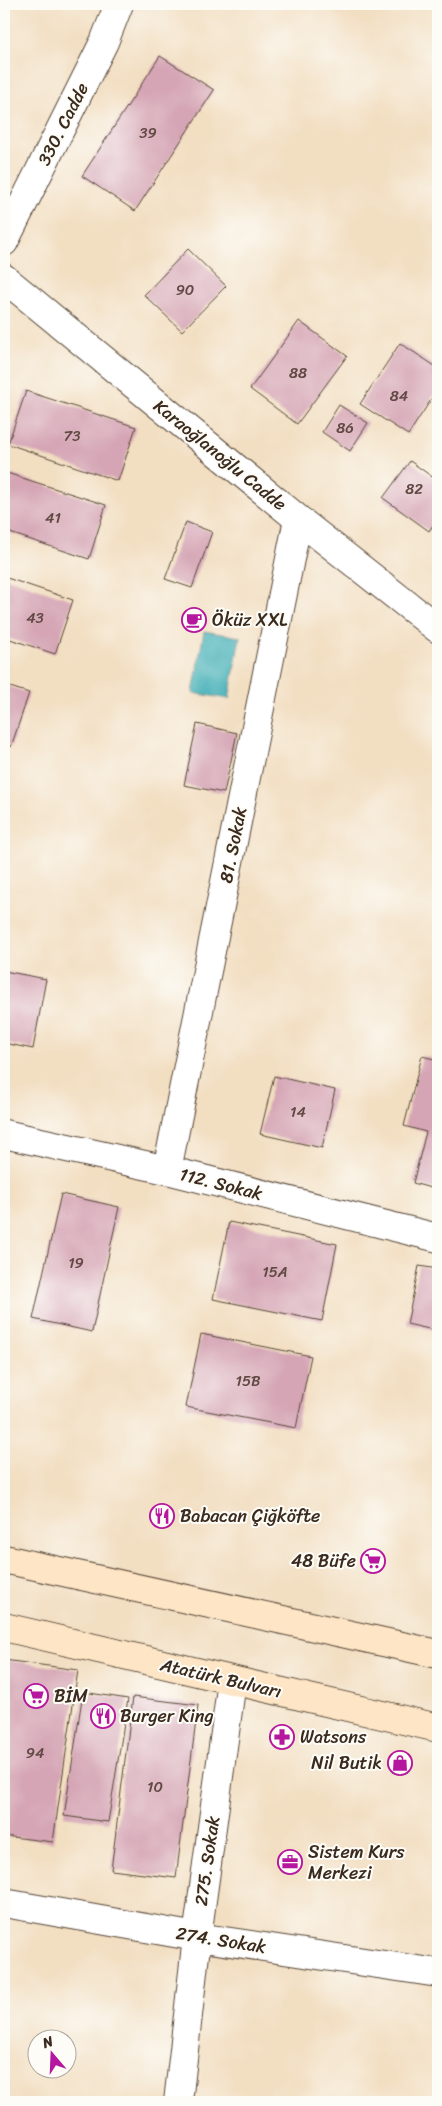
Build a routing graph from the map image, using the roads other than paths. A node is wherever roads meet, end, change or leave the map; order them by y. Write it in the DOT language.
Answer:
graph roads {
  1 [pos="119,4"];
  2 [pos="4,242"];
  3 [pos="4,278"];
  4 [pos="298,519"];
  5 [pos="438,629"];
  6 [pos="4,1134"];
  7 [pos="167,1170"];
  8 [pos="438,1238"];
  9 [pos="4,1559"];
  10 [pos="4,1627"];
  11 [pos="438,1654"];
  12 [pos="232,1680"];
  13 [pos="438,1728"];
  14 [pos="4,1903"];
  15 [pos="197,1937"];
  16 [pos="438,1973"];
  17 [pos="178,2102"];
  1 -- 2 [label="street, 330. Cadde"];
  3 -- 4 [label="street, Karaoğlanoğlu Cadde"];
  4 -- 5 [label="street, Karaoğlanoğlu Cadde"];
  4 -- 7 [label="street, 81. Sokak"];
  6 -- 7 [label="street, 112. Sokak"];
  7 -- 8 [label="street, 112. Sokak"];
  9 -- 11 [label="main road"];
  10 -- 12 [label="main road, Atatürk Bulvarı"];
  12 -- 13 [label="main road, Atatürk Bulvarı"];
  12 -- 15 [label="street, 275. Sokak"];
  14 -- 15 [label="street, 274. Sokak"];
  15 -- 16 [label="street, 274. Sokak"];
  15 -- 17 [label="street, 275. Sokak"];
}
